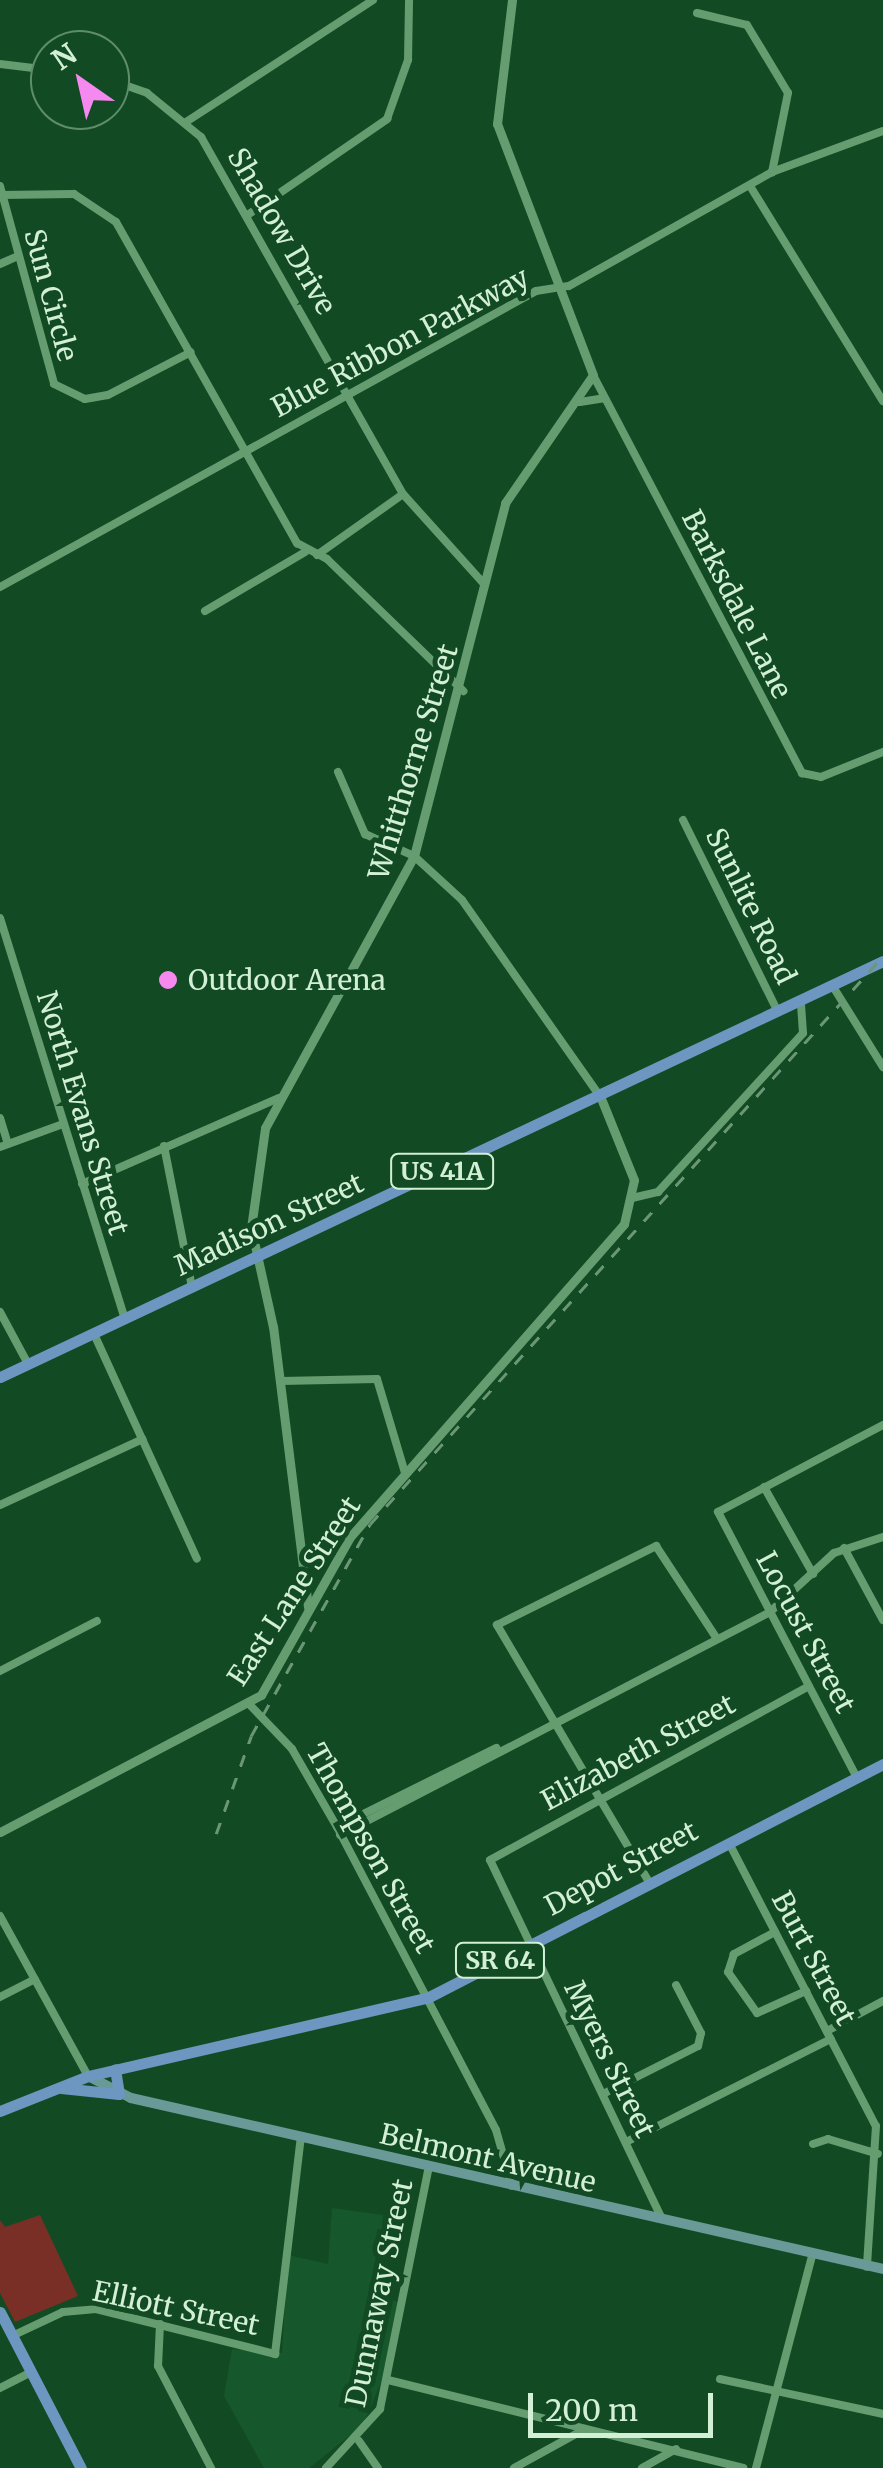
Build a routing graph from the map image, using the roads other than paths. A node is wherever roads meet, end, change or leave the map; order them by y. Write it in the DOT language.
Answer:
graph roads {
  1 [pos="373,0"];
  2 [pos="409,0"];
  3 [pos="512,0"];
  4 [pos="697,12"];
  5 [pos="0,64"];
  6 [pos="30,68"];
  7 [pos="130,91"];
  8 [pos="186,122"];
  9 [pos="883,131"];
  10 [pos="772,172"];
  11 [pos="750,186"];
  12 [pos="1,190"];
  13 [pos="249,214"];
  14 [pos="16,258"];
  15 [pos="0,264"];
  16 [pos="555,287"];
  17 [pos="191,352"];
  18 [pos="593,375"];
  19 [pos="349,394"];
  20 [pos="604,398"];
  21 [pos="580,402"];
  22 [pos="883,402"];
  23 [pos="246,451"];
  24 [pos="403,494"];
  25 [pos="305,552"];
  26 [pos="317,556"];
  27 [pos="0,571"];
  28 [pos="484,584"];
  29 [pos="3,586"];
  30 [pos="205,610"];
  31 [pos="463,690"];
  32 [pos="883,752"];
  33 [pos="338,772"];
  34 [pos="683,820"];
  35 [pos="414,856"];
  36 [pos="0,918"];
  37 [pos="4,947"];
  38 [pos="883,961"];
  39 [pos="832,985"];
  40 [pos="800,1001"];
  41 [pos="778,1012"];
  42 [pos="883,1067"];
  43 [pos="600,1096"];
  44 [pos="279,1098"];
  45 [pos="0,1118"];
  46 [pos="64,1124"];
  47 [pos="4,1145"];
  48 [pos="164,1146"];
  49 [pos="82,1184"];
  50 [pos="632,1198"];
  51 [pos="257,1257"];
  52 [pos="192,1288"];
  53 [pos="0,1312"];
  54 [pos="125,1320"];
  55 [pos="94,1334"];
  56 [pos="28,1364"];
  57 [pos="0,1377"];
  58 [pos="281,1381"];
  59 [pos="883,1425"];
  60 [pos="142,1438"];
  61 [pos="405,1473"];
  62 [pos="764,1487"];
  63 [pos="0,1505"];
  64 [pos="883,1537"];
  65 [pos="844,1548"];
  66 [pos="197,1559"];
  67 [pos="812,1574"];
  68 [pos="308,1608"];
  69 [pos="770,1612"];
  70 [pos="883,1620"];
  71 [pos="98,1621"];
  72 [pos="717,1639"];
  73 [pos="0,1671"];
  74 [pos="809,1686"];
  75 [pos="250,1705"];
  76 [pos="553,1721"];
  77 [pos="883,1764"];
  78 [pos="856,1774"];
  79 [pos="600,1800"];
  80 [pos="339,1831"];
  81 [pos="0,1832"];
  82 [pos="727,1839"];
  83 [pos="490,1860"];
  84 [pos="648,1882"];
  85 [pos="0,1916"];
  86 [pos="775,1932"];
  87 [pos="531,1945"];
  88 [pos="36,1979"];
  89 [pos="676,1985"];
  90 [pos="806,1992"];
  91 [pos="0,1998"];
  92 [pos="427,1998"];
  93 [pos="883,2001"];
  94 [pos="829,2035"];
  95 [pos="115,2069"];
  96 [pos="88,2076"];
  97 [pos="54,2087"];
  98 [pos="119,2094"];
  99 [pos="603,2094"];
  100 [pos="0,2111"];
  101 [pos="879,2125"];
  102 [pos="301,2137"];
  103 [pos="628,2141"];
  104 [pos="813,2144"];
  105 [pos="878,2154"];
  106 [pos="429,2167"];
  107 [pos="512,2186"];
  108 [pos="664,2223"];
  109 [pos="812,2256"];
  110 [pos="867,2267"];
  111 [pos="883,2270"];
  112 [pos="0,2312"];
  113 [pos="160,2324"];
  114 [pos="12,2336"];
  115 [pos="31,2372"];
  116 [pos="720,2379"];
  117 [pos="388,2380"];
  118 [pos="0,2388"];
  119 [pos="777,2389"];
  120 [pos="883,2414"];
  121 [pos="585,2428"];
  122 [pos="359,2441"];
  123 [pos="676,2449"];
  124 [pos="80,2468"];
  125 [pos="211,2468"];
  126 [pos="326,2468"];
  127 [pos="378,2468"];
  128 [pos="514,2468"];
  129 [pos="642,2468"];
  130 [pos="743,2468"];
  131 [pos="756,2468"];
  1 -- 8 [label="street"];
  2 -- 13 [label="street"];
  3 -- 16 [label="street"];
  4 -- 10 [label="street"];
  5 -- 6 [label="street"];
  7 -- 8 [label="street, Shadow Drive"];
  8 -- 13 [label="street, Shadow Drive"];
  9 -- 10 [label="street, Blue Ribbon Parkway"];
  10 -- 11 [label="street, Blue Ribbon Parkway"];
  11 -- 16 [label="street, Blue Ribbon Parkway"];
  11 -- 22 [label="street"];
  12 -- 14 [label="street, Sun Circle"];
  12 -- 17 [label="street"];
  13 -- 19 [label="street, Shadow Drive"];
  14 -- 15 [label="street"];
  14 -- 17 [label="street, Sun Circle"];
  16 -- 18 [label="street"];
  16 -- 19 [label="street, Blue Ribbon Parkway"];
  17 -- 23 [label="street"];
  18 -- 20 [label="street, Barksdale Lane"];
  18 -- 21 [label="street, Whitthorne Street"];
  19 -- 23 [label="street, Blue Ribbon Parkway"];
  19 -- 24 [label="street, Shadow Drive"];
  20 -- 21 [label="street"];
  20 -- 32 [label="street, Barksdale Lane"];
  21 -- 28 [label="street, Whitthorne Street"];
  23 -- 25 [label="street"];
  23 -- 29 [label="street, Blue Ribbon Parkway"];
  24 -- 26 [label="street"];
  24 -- 28 [label="street, Shadow Drive"];
  25 -- 26 [label="street"];
  25 -- 30 [label="street"];
  26 -- 31 [label="street"];
  27 -- 29 [label="street"];
  28 -- 31 [label="street, Whitthorne Street"];
  31 -- 35 [label="street, Whitthorne Street"];
  33 -- 35 [label="street"];
  34 -- 41 [label="street, Sunlite Road"];
  35 -- 43 [label="street"];
  35 -- 44 [label="street, Whitthorne Street"];
  36 -- 37 [label="street, North Evans Street"];
  37 -- 46 [label="street, North Evans Street"];
  38 -- 39 [label="main road, Madison Street / US 41A"];
  39 -- 40 [label="main road, Madison Street / US 41A"];
  39 -- 42 [label="street"];
  40 -- 41 [label="main road, Madison Street / US 41A"];
  40 -- 50 [label="street"];
  41 -- 43 [label="main road, Madison Street / US 41A"];
  43 -- 50 [label="street"];
  43 -- 51 [label="main road, Madison Street / US 41A"];
  44 -- 48 [label="street"];
  44 -- 51 [label="street, Whitthorne Street"];
  45 -- 47 [label="street"];
  46 -- 47 [label="street"];
  46 -- 49 [label="street, North Evans Street"];
  48 -- 49 [label="street"];
  48 -- 52 [label="street"];
  49 -- 54 [label="street, North Evans Street"];
  50 -- 61 [label="street, East Lane Street"];
  51 -- 52 [label="main road, Madison Street / US 41A"];
  51 -- 58 [label="street, Whitthorne Street"];
  52 -- 54 [label="main road, Madison Street / US 41A"];
  53 -- 56 [label="street"];
  54 -- 55 [label="main road, Madison Street / US 41A"];
  55 -- 56 [label="main road, Madison Street / US 41A"];
  55 -- 60 [label="street"];
  56 -- 57 [label="main road, Madison Street / US 41A"];
  58 -- 61 [label="street"];
  58 -- 68 [label="street, Whitthorne Street"];
  59 -- 62 [label="street"];
  60 -- 63 [label="street"];
  60 -- 66 [label="street"];
  61 -- 68 [label="street, East Lane Street"];
  62 -- 67 [label="street"];
  62 -- 69 [label="street, Locust Street"];
  64 -- 65 [label="street"];
  65 -- 67 [label="street"];
  65 -- 70 [label="street"];
  67 -- 69 [label="street"];
  68 -- 75 [label="street, East Lane Street"];
  69 -- 72 [label="street"];
  69 -- 74 [label="street, Locust Street"];
  71 -- 73 [label="street"];
  72 -- 76 [label="street"];
  72 -- 76 [label="street"];
  74 -- 78 [label="street, Locust Street"];
  74 -- 79 [label="street, Elizabeth Street"];
  75 -- 80 [label="street, Thompson Street"];
  75 -- 81 [label="street, East Lane Street"];
  76 -- 79 [label="street"];
  76 -- 80 [label="street"];
  77 -- 78 [label="main road, Depot Street / SR 64"];
  78 -- 82 [label="main road, Depot Street / SR 64"];
  79 -- 83 [label="street, Elizabeth Street"];
  79 -- 84 [label="street"];
  80 -- 92 [label="street, Thompson Street"];
  82 -- 84 [label="main road, Depot Street / SR 64"];
  82 -- 86 [label="street, Burt Street"];
  83 -- 87 [label="street, Myers Street"];
  84 -- 87 [label="main road, Depot Street / SR 64"];
  85 -- 88 [label="street"];
  86 -- 90 [label="street, Burt Street"];
  86 -- 90 [label="street"];
  87 -- 92 [label="main road, Depot Street / SR 64"];
  87 -- 99 [label="street, Myers Street"];
  88 -- 91 [label="street"];
  88 -- 96 [label="street"];
  89 -- 99 [label="street"];
  90 -- 94 [label="street, Burt Street"];
  92 -- 95 [label="main road, Depot Street / SR 64"];
  92 -- 107 [label="street, Thompson Street"];
  93 -- 94 [label="street"];
  94 -- 101 [label="street, Burt Street"];
  94 -- 103 [label="street"];
  95 -- 96 [label="main road, Depot Street / SR 64"];
  95 -- 98 [label="main road"];
  96 -- 97 [label="main road, SR 64"];
  96 -- 98 [label="main road, Belmont Avenue"];
  97 -- 98 [label="main road"];
  97 -- 100 [label="main road, SR 64"];
  98 -- 102 [label="main road, Belmont Avenue"];
  99 -- 103 [label="street, Myers Street"];
  101 -- 105 [label="street, Burt Street"];
  102 -- 106 [label="main road, Belmont Avenue"];
  102 -- 113 [label="street, Elliott Street"];
  103 -- 108 [label="street, Myers Street"];
  104 -- 105 [label="street"];
  105 -- 110 [label="street, Burt Street"];
  106 -- 107 [label="main road, Belmont Avenue"];
  106 -- 117 [label="street, Dunnaway Street"];
  107 -- 108 [label="main road, Belmont Avenue"];
  108 -- 109 [label="main road, Belmont Avenue"];
  109 -- 110 [label="main road, Belmont Avenue"];
  109 -- 119 [label="street"];
  110 -- 111 [label="main road, Belmont Avenue"];
  112 -- 114 [label="main road"];
  113 -- 114 [label="street, Elliott Street"];
  113 -- 125 [label="street"];
  114 -- 115 [label="main road"];
  115 -- 118 [label="street"];
  115 -- 124 [label="main road"];
  116 -- 119 [label="street"];
  117 -- 121 [label="street"];
  117 -- 122 [label="street, Dunnaway Street"];
  119 -- 120 [label="street"];
  119 -- 131 [label="street"];
  121 -- 123 [label="street"];
  121 -- 128 [label="street"];
  122 -- 126 [label="street, Dunnaway Street"];
  122 -- 127 [label="street"];
  123 -- 129 [label="street"];
  123 -- 130 [label="street"];
}
